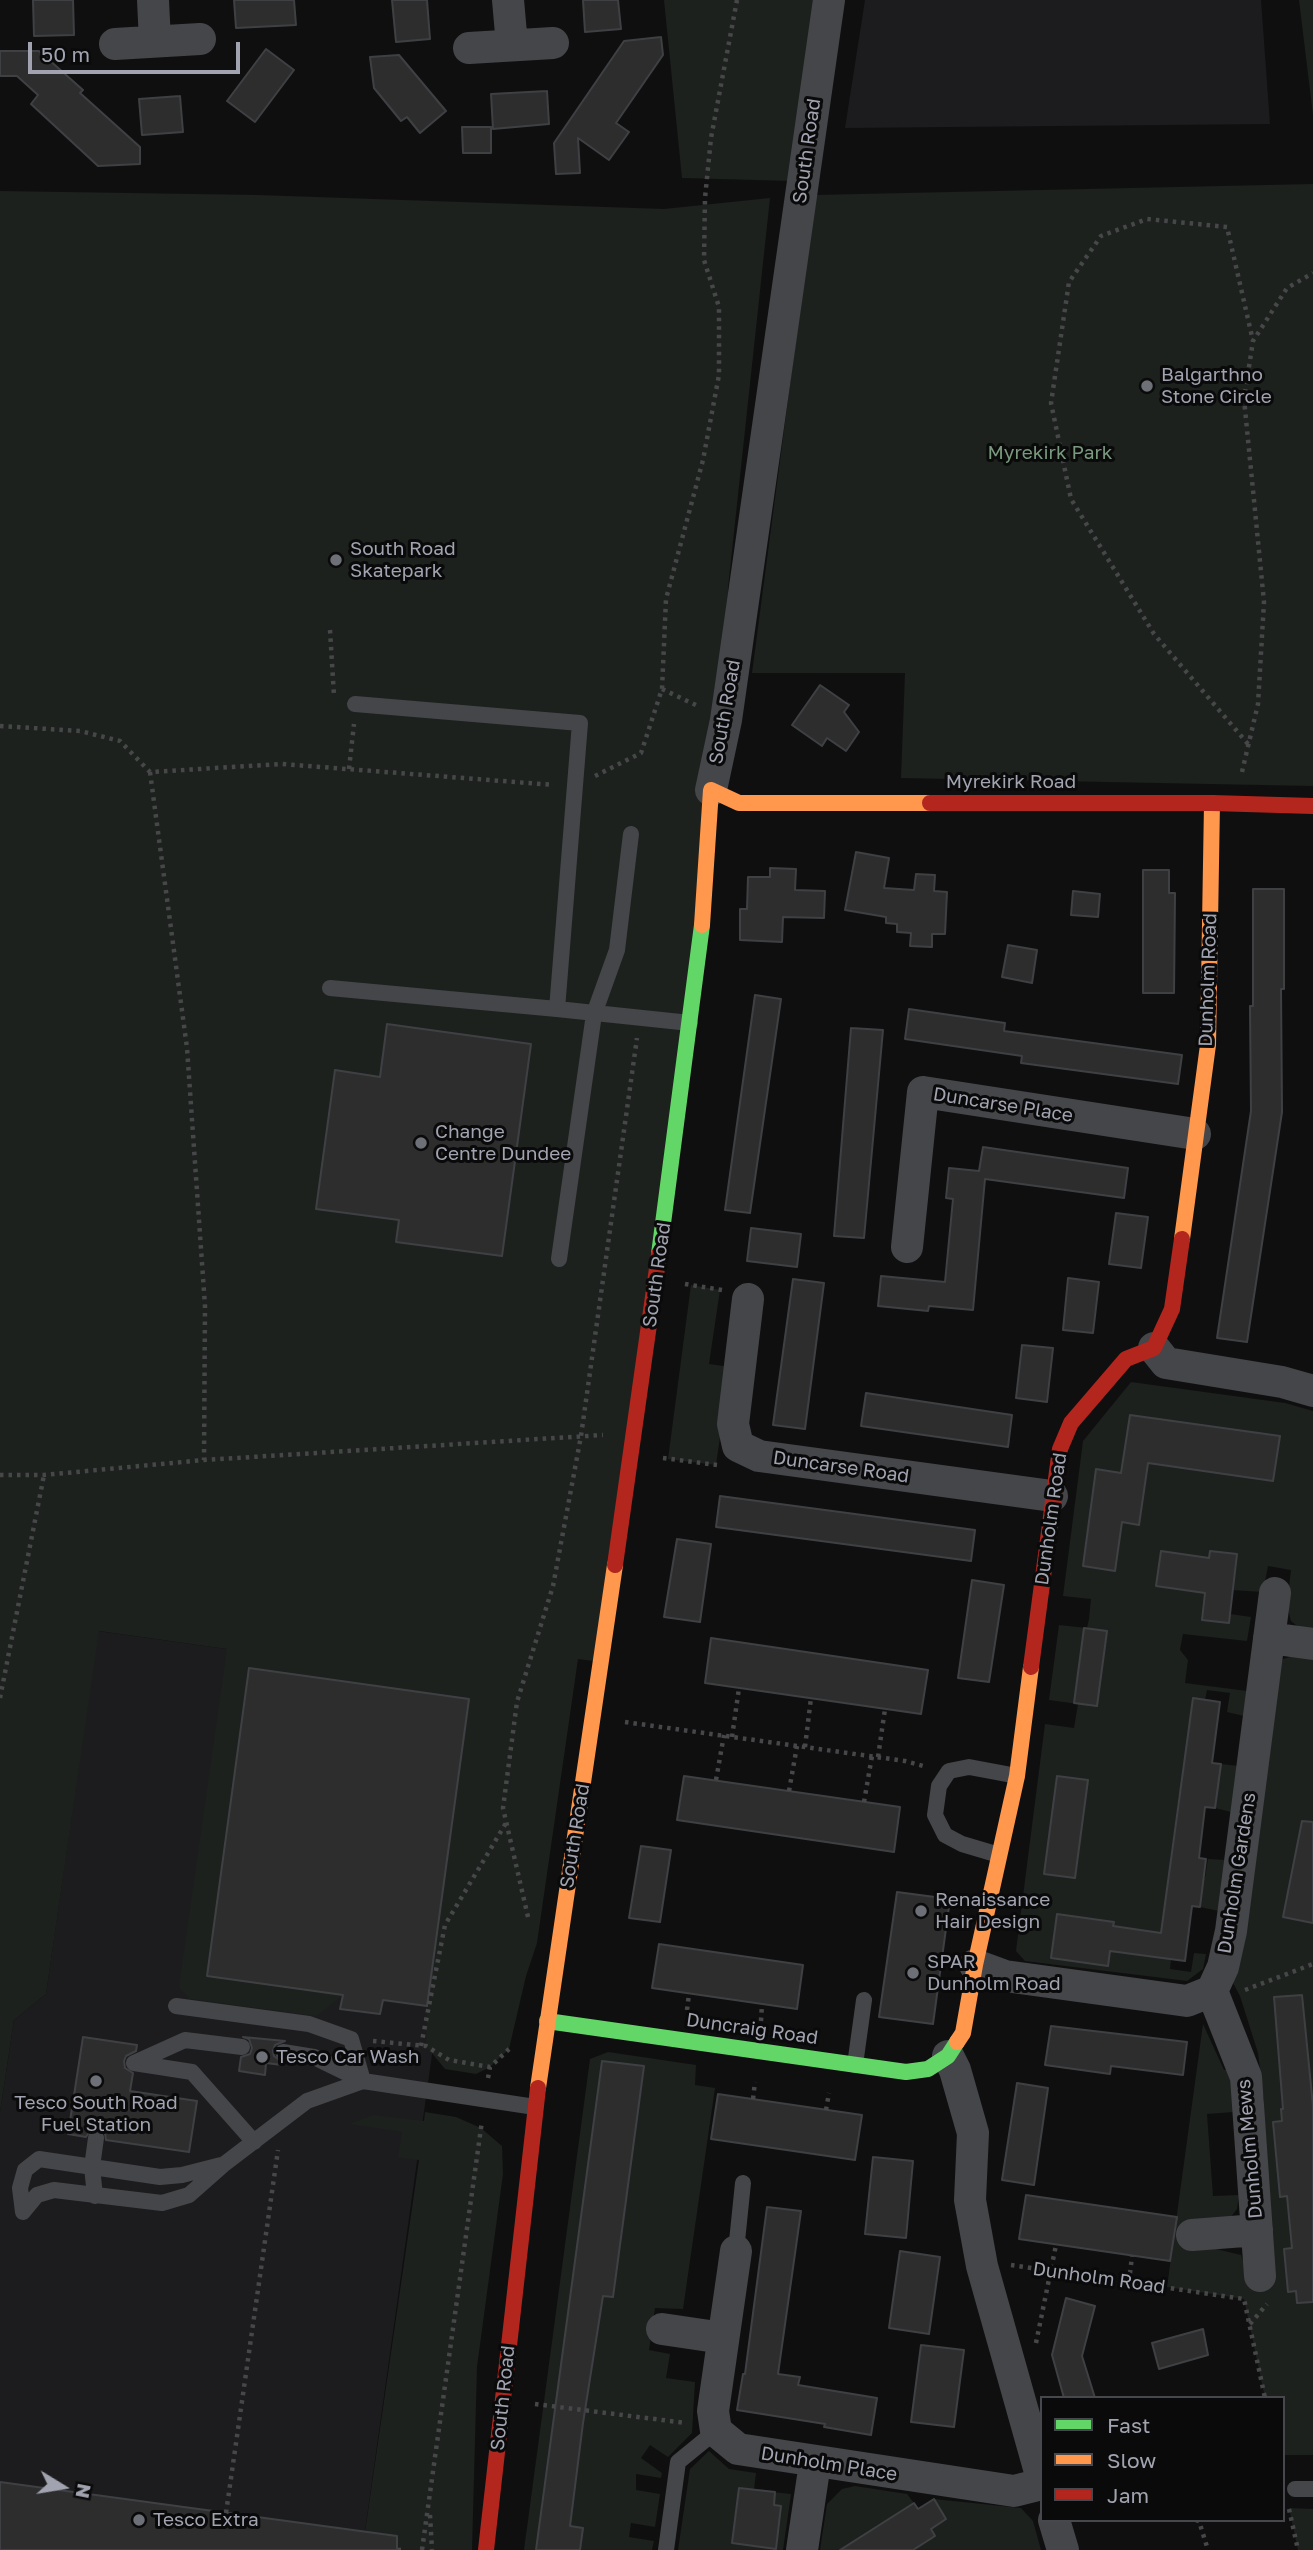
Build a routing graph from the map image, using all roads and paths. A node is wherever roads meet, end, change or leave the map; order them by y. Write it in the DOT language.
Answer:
graph roads {
  1 [pos="153,0"];
  2 [pos="508,0"];
  3 [pos="737,0"];
  4 [pos="830,0"];
  5 [pos="200,39"];
  6 [pos="155,41"];
  7 [pos="553,43"];
  8 [pos="115,44"];
  9 [pos="512,45"];
  10 [pos="469,48"];
  11 [pos="1313,274"];
  12 [pos="1253,341"];
  13 [pos="662,689"];
  14 [pos="355,704"];
  15 [pos="726,720"];
  16 [pos="0,726"];
  17 [pos="1248,744"];
  18 [pos="150,772"];
  19 [pos="575,786"];
  20 [pos="711,790"];
  21 [pos="1212,803"];
  22 [pos="1234,803"];
  23 [pos="1313,806"];
  24 [pos="631,834"];
  25 [pos="330,988"];
  26 [pos="557,1009"];
  27 [pos="594,1014"];
  28 [pos="640,1017"];
  29 [pos="690,1023"];
  30 [pos="1195,1134"];
  31 [pos="907,1247"];
  32 [pos="559,1259"];
  33 [pos="656,1280"];
  34 [pos="748,1299"];
  35 [pos="1154,1348"];
  36 [pos="1313,1391"];
  37 [pos="635,1433"];
  38 [pos="582,1436"];
  39 [pos="738,1446"];
  40 [pos="632,1454"];
  41 [pos="204,1460"];
  42 [pos="0,1475"];
  43 [pos="44,1475"];
  44 [pos="1052,1496"];
  45 [pos="1275,1593"];
  46 [pos="1269,1638"];
  47 [pos="1313,1644"];
  48 [pos="740,1688"];
  49 [pos="0,1698"];
  50 [pos="811,1698"];
  51 [pos="885,1709"];
  52 [pos="592,1717"];
  53 [pos="724,1735"];
  54 [pos="732,1737"];
  55 [pos="797,1746"];
  56 [pos="805,1747"];
  57 [pos="872,1756"];
  58 [pos="878,1757"];
  59 [pos="922,1766"];
  60 [pos="1017,1776"];
  61 [pos="716,1780"];
  62 [pos="789,1791"];
  63 [pos="864,1802"];
  64 [pos="506,1823"];
  65 [pos="1001,1856"];
  66 [pos="529,1923"];
  67 [pos="1313,1964"];
  68 [pos="975,1965"];
  69 [pos="1212,1991"];
  70 [pos="864,2000"];
  71 [pos="177,2006"];
  72 [pos="547,2021"];
  73 [pos="512,2036"];
  74 [pos="351,2039"];
  75 [pos="242,2046"];
  76 [pos="421,2046"];
  77 [pos="283,2052"];
  78 [pos="948,2056"];
  79 [pos="855,2065"];
  80 [pos="490,2067"];
  81 [pos="363,2081"];
  82 [pos="485,2099"];
  83 [pos="536,2107"];
  84 [pos="283,2118"];
  85 [pos="96,2138"];
  86 [pos="254,2142"];
  87 [pos="223,2165"];
  88 [pos="92,2167"];
  89 [pos="743,2183"];
  90 [pos="95,2196"];
  91 [pos="1256,2230"];
  92 [pos="1192,2235"];
  93 [pos="1056,2245"];
  94 [pos="736,2251"];
  95 [pos="1132,2256"];
  96 [pos="982,2266"];
  97 [pos="1053,2271"];
  98 [pos="1260,2276"];
  99 [pos="1129,2282"];
  100 [pos="662,2329"];
  101 [pos="723,2337"];
  102 [pos="1012,2375"];
  103 [pos="1265,2396"];
  104 [pos="503,2401"];
  105 [pos="716,2431"];
  106 [pos="815,2463"];
  107 [pos="1040,2472"];
  108 [pos="1040,2484"];
  109 [pos="1295,2489"];
  110 [pos="1313,2489"];
  111 [pos="429,2503"];
  112 [pos="1289,2508"];
  113 [pos="226,2513"];
  114 [pos="1055,2522"];
  115 [pos="1199,2522"];
  116 [pos="422,2550"];
  117 [pos="432,2550"];
  118 [pos="486,2550"];
  119 [pos="666,2550"];
  120 [pos="802,2550"];
  121 [pos="1063,2550"];
  122 [pos="1208,2550"];
  123 [pos="1298,2550"];
  1 -- 6 [label="street"];
  2 -- 9 [label="street"];
  3 -- 13 [label="path"];
  4 -- 15 [label="street, South Road"];
  5 -- 6 [label="street"];
  6 -- 8 [label="street"];
  7 -- 9 [label="street"];
  9 -- 10 [label="street"];
  11 -- 12 [label="path"];
  12 -- 17 [label="path"];
  12 -- 17 [label="path"];
  13 -- 15 [label="path"];
  13 -- 19 [label="path"];
  14 -- 19 [label="lane"];
  15 -- 20 [label="street, South Road"];
  16 -- 18 [label="path"];
  17 -- 22 [label="path"];
  18 -- 19 [label="path"];
  18 -- 41 [label="path"];
  19 -- 26 [label="lane"];
  20 -- 21 [label="street, Myrekirk Road"];
  20 -- 29 [label="street, South Road"];
  21 -- 22 [label="street, Myrekirk Road"];
  21 -- 30 [label="street, Dunholm Road"];
  22 -- 23 [label="street, Myrekirk Road"];
  24 -- 27 [label="lane"];
  25 -- 26 [label="lane"];
  26 -- 27 [label="lane"];
  27 -- 28 [label="lane"];
  27 -- 32 [label="lane"];
  28 -- 29 [label="lane"];
  28 -- 38 [label="path"];
  29 -- 33 [label="street, South Road"];
  30 -- 31 [label="street, Duncarse Place"];
  30 -- 35 [label="street, Dunholm Road"];
  33 -- 34 [label="path"];
  33 -- 37 [label="street, South Road"];
  34 -- 39 [label="street"];
  35 -- 36 [label="street"];
  35 -- 44 [label="street, Dunholm Road"];
  37 -- 38 [label="path"];
  37 -- 40 [label="street, South Road"];
  38 -- 41 [label="path"];
  38 -- 64 [label="path"];
  39 -- 40 [label="path"];
  39 -- 44 [label="street, Duncarse Road"];
  40 -- 52 [label="street, South Road"];
  41 -- 43 [label="path"];
  42 -- 43 [label="path"];
  43 -- 49 [label="path"];
  44 -- 60 [label="street, Dunholm Road"];
  45 -- 46 [label="street, Dunholm Gardens"];
  46 -- 47 [label="street"];
  46 -- 69 [label="street, Dunholm Gardens"];
  48 -- 54 [label="path"];
  50 -- 56 [label="path"];
  51 -- 58 [label="path"];
  52 -- 53 [label="path"];
  52 -- 72 [label="street, South Road"];
  53 -- 54 [label="path"];
  53 -- 61 [label="path"];
  54 -- 55 [label="path"];
  55 -- 56 [label="path"];
  55 -- 62 [label="path"];
  56 -- 57 [label="path"];
  57 -- 58 [label="path"];
  57 -- 63 [label="path"];
  58 -- 59 [label="path"];
  60 -- 65 [label="street, Dunholm Road"];
  60 -- 65 [label="lane"];
  64 -- 66 [label="path"];
  64 -- 76 [label="path"];
  65 -- 68 [label="street, Dunholm Road"];
  67 -- 69 [label="path"];
  68 -- 69 [label="street"];
  68 -- 78 [label="street, Dunholm Road"];
  69 -- 91 [label="street, Dunholm Mews"];
  70 -- 79 [label="lane"];
  71 -- 74 [label="lane"];
  72 -- 79 [label="street, Duncraig Road"];
  72 -- 83 [label="street, South Road"];
  73 -- 80 [label="path"];
  74 -- 76 [label="path"];
  74 -- 81 [label="lane"];
  75 -- 86 [label="lane"];
  76 -- 80 [label="path"];
  77 -- 81 [label="lane"];
  78 -- 79 [label="street, Duncraig Road"];
  78 -- 96 [label="street"];
  80 -- 82 [label="path"];
  81 -- 82 [label="lane"];
  81 -- 84 [label="lane"];
  82 -- 83 [label="lane"];
  82 -- 111 [label="path"];
  83 -- 104 [label="street, South Road"];
  84 -- 86 [label="lane"];
  84 -- 113 [label="path"];
  85 -- 88 [label="lane"];
  86 -- 87 [label="lane"];
  87 -- 88 [label="lane"];
  87 -- 90 [label="lane"];
  88 -- 90 [label="lane"];
  88 -- 90 [label="lane"];
  89 -- 94 [label="lane"];
  91 -- 92 [label="street, Dunholm Mews"];
  91 -- 98 [label="street, Dunholm Mews"];
  93 -- 97 [label="path"];
  94 -- 101 [label="street"];
  95 -- 99 [label="path"];
  96 -- 97 [label="path, Dunholm Road"];
  96 -- 102 [label="street"];
  97 -- 99 [label="path, Dunholm Road"];
  97 -- 102 [label="path"];
  99 -- 103 [label="path, Dunholm Road"];
  100 -- 101 [label="street"];
  101 -- 105 [label="street"];
  102 -- 107 [label="street"];
  104 -- 105 [label="path"];
  104 -- 118 [label="street, South Road"];
  105 -- 106 [label="street, Dunholm Place"];
  105 -- 119 [label="lane"];
  106 -- 108 [label="street, Dunholm Place"];
  106 -- 120 [label="street"];
  109 -- 110 [label="lane"];
  111 -- 116 [label="path"];
  111 -- 117 [label="path"];
  112 -- 123 [label="path"];
  114 -- 121 [label="street"];
  115 -- 122 [label="path"];
}
